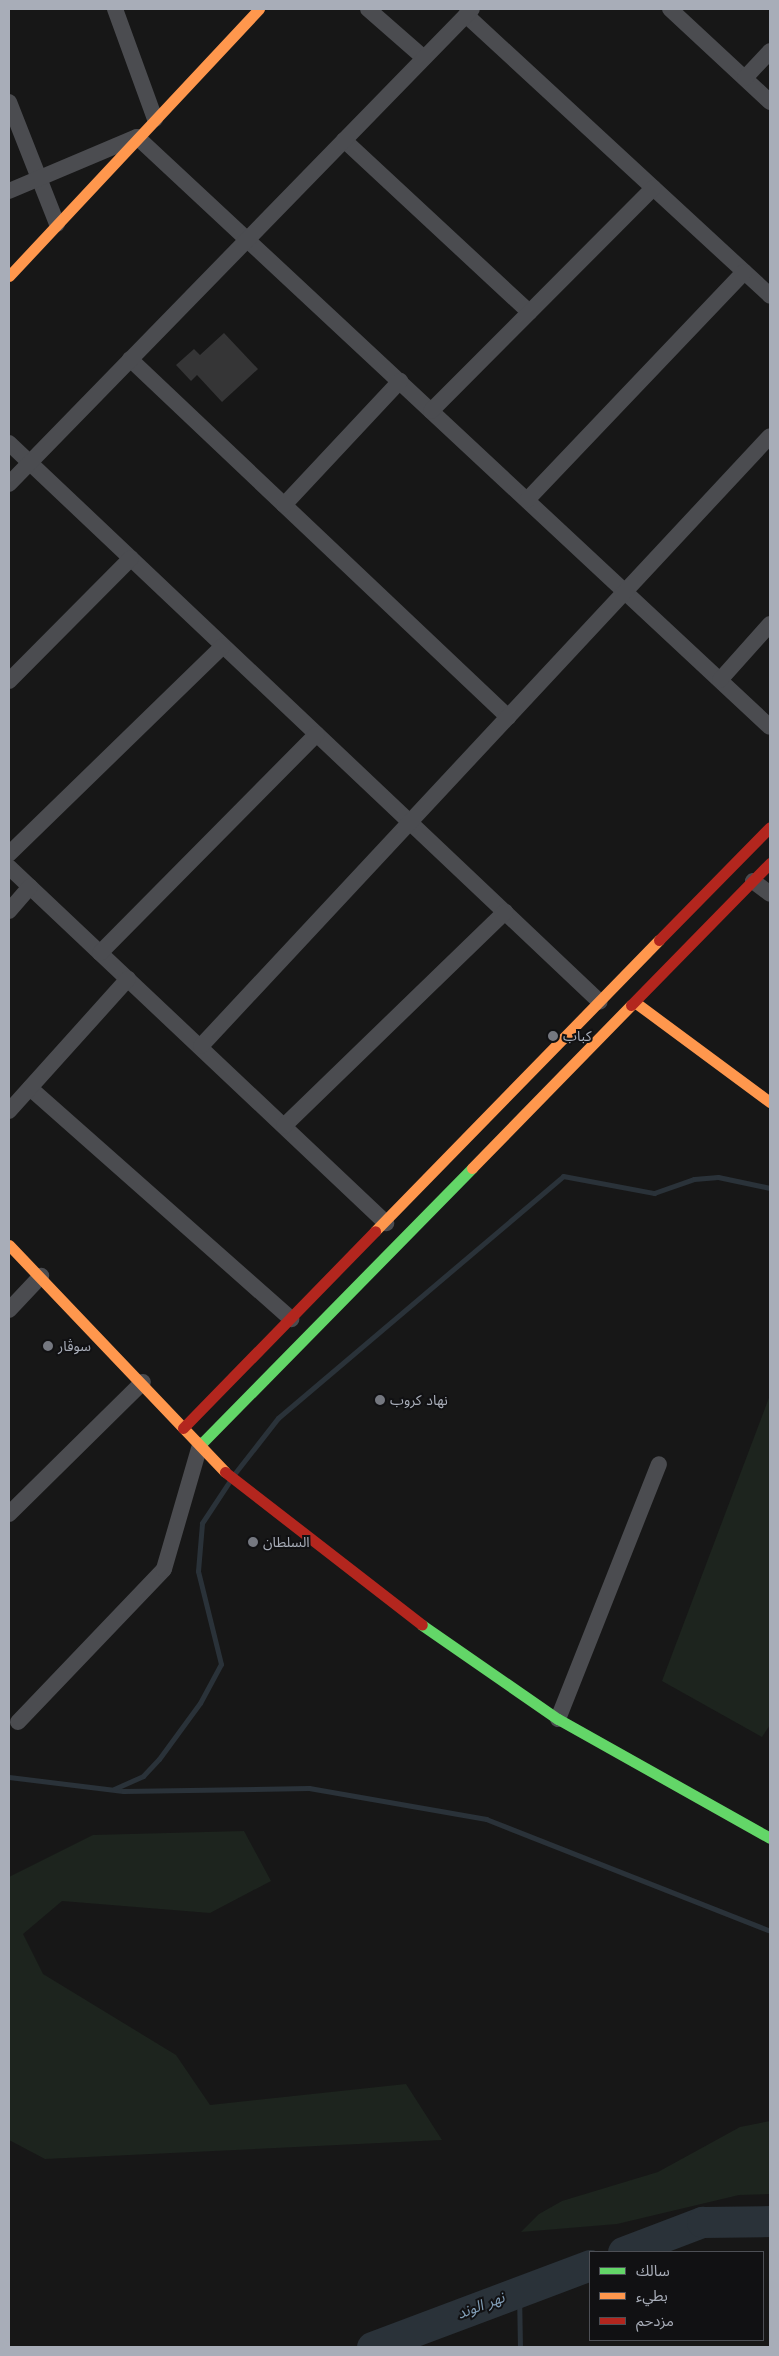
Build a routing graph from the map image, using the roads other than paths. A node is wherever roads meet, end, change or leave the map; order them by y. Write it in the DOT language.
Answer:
graph roads {
  1 [pos="115,9"];
  2 [pos="368,9"];
  3 [pos="670,9"];
  4 [pos="256,10"];
  5 [pos="469,12"];
  6 [pos="770,51"];
  7 [pos="424,58"];
  8 [pos="745,78"];
  9 [pos="9,102"];
  10 [pos="770,102"];
  11 [pos="155,120"];
  12 [pos="137,137"];
  13 [pos="344,140"];
  14 [pos="38,180"];
  15 [pos="653,188"];
  16 [pos="9,191"];
  17 [pos="57,224"];
  18 [pos="247,239"];
  19 [pos="744,272"];
  20 [pos="9,276"];
  21 [pos="770,296"];
  22 [pos="530,312"];
  23 [pos="130,359"];
  24 [pos="400,382"];
  25 [pos="431,411"];
  26 [pos="770,436"];
  27 [pos="9,443"];
  28 [pos="29,462"];
  29 [pos="9,484"];
  30 [pos="527,500"];
  31 [pos="284,505"];
  32 [pos="131,558"];
  33 [pos="625,592"];
  34 [pos="770,624"];
  35 [pos="223,646"];
  36 [pos="720,680"];
  37 [pos="9,681"];
  38 [pos="508,717"];
  39 [pos="770,727"];
  40 [pos="317,734"];
  41 [pos="410,822"];
  42 [pos="770,827"];
  43 [pos="9,854"];
  44 [pos="770,863"];
  45 [pos="9,867"];
  46 [pos="753,881"];
  47 [pos="30,887"];
  48 [pos="770,894"];
  49 [pos="9,911"];
  50 [pos="505,912"];
  51 [pos="100,953"];
  52 [pos="128,980"];
  53 [pos="600,1002"];
  54 [pos="636,1004"];
  55 [pos="201,1046"];
  56 [pos="30,1088"];
  57 [pos="770,1102"];
  58 [pos="9,1111"];
  59 [pos="284,1126"];
  60 [pos="386,1223"];
  61 [pos="9,1245"];
  62 [pos="41,1276"];
  63 [pos="9,1310"];
  64 [pos="291,1320"];
  65 [pos="276,1335"];
  66 [pos="293,1351"];
  67 [pos="142,1382"];
  68 [pos="183,1428"];
  69 [pos="200,1445"];
  70 [pos="659,1464"];
  71 [pos="9,1514"];
  72 [pos="558,1720"];
  73 [pos="18,1722"];
  74 [pos="770,1838"];
  1 -- 11 [label="street"];
  2 -- 7 [label="street"];
  3 -- 8 [label="street"];
  4 -- 11 [label="main road"];
  5 -- 7 [label="street"];
  5 -- 15 [label="street"];
  6 -- 8 [label="street"];
  7 -- 13 [label="street"];
  8 -- 10 [label="street"];
  9 -- 14 [label="street"];
  11 -- 12 [label="main road"];
  12 -- 14 [label="street"];
  12 -- 17 [label="main road"];
  12 -- 18 [label="street"];
  13 -- 18 [label="street"];
  13 -- 22 [label="street"];
  14 -- 16 [label="street"];
  14 -- 17 [label="street"];
  15 -- 19 [label="street"];
  15 -- 22 [label="street"];
  17 -- 20 [label="main road"];
  18 -- 23 [label="street"];
  18 -- 24 [label="street"];
  19 -- 21 [label="street"];
  19 -- 30 [label="street"];
  22 -- 25 [label="street"];
  23 -- 28 [label="street"];
  23 -- 31 [label="street"];
  24 -- 25 [label="street"];
  24 -- 31 [label="street"];
  25 -- 30 [label="street"];
  26 -- 33 [label="street"];
  27 -- 28 [label="street"];
  28 -- 29 [label="street"];
  28 -- 32 [label="street"];
  30 -- 33 [label="street"];
  31 -- 38 [label="street"];
  32 -- 35 [label="street"];
  32 -- 37 [label="street"];
  33 -- 36 [label="street"];
  33 -- 38 [label="street"];
  34 -- 36 [label="street"];
  35 -- 40 [label="street"];
  35 -- 43 [label="street"];
  36 -- 39 [label="street"];
  38 -- 41 [label="street"];
  40 -- 41 [label="street"];
  40 -- 51 [label="street"];
  41 -- 50 [label="street"];
  41 -- 55 [label="street"];
  42 -- 53 [label="main road"];
  44 -- 46 [label="main road"];
  45 -- 47 [label="street"];
  46 -- 48 [label="street"];
  46 -- 54 [label="main road"];
  47 -- 49 [label="street"];
  47 -- 51 [label="street"];
  50 -- 53 [label="street"];
  50 -- 59 [label="street"];
  51 -- 52 [label="street"];
  52 -- 55 [label="street"];
  52 -- 56 [label="street"];
  53 -- 60 [label="main road"];
  54 -- 57 [label="main road"];
  54 -- 66 [label="main road"];
  55 -- 59 [label="street"];
  56 -- 58 [label="street"];
  56 -- 64 [label="street"];
  59 -- 60 [label="street"];
  60 -- 64 [label="main road"];
  61 -- 62 [label="main road"];
  62 -- 63 [label="street"];
  62 -- 67 [label="main road"];
  64 -- 65 [label="main road"];
  65 -- 66 [label="main road"];
  65 -- 68 [label="main road"];
  66 -- 69 [label="main road"];
  67 -- 68 [label="main road"];
  67 -- 71 [label="street"];
  68 -- 69 [label="main road"];
  69 -- 72 [label="main road"];
  69 -- 73 [label="street"];
  70 -- 72 [label="street"];
  72 -- 74 [label="main road"];
}
